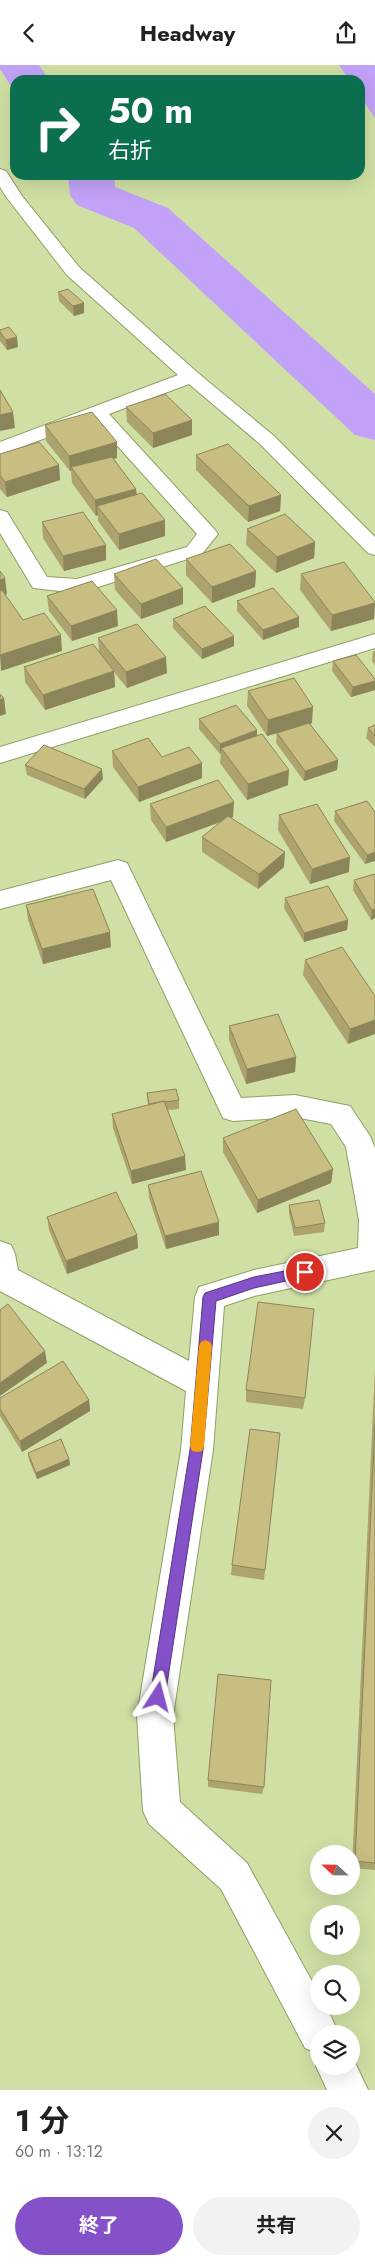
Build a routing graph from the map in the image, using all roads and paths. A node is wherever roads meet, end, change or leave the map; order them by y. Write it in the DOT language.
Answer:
graph roads {
  1 [pos="0,174"];
  2 [pos="191,377"];
  3 [pos="97,412"];
  4 [pos="0,449"];
  5 [pos="0,516"];
  6 [pos="375,549"];
  7 [pos="375,641"];
  8 [pos="0,755"];
  9 [pos="0,900"];
  10 [pos="368,1153"];
  11 [pos="1,1269"];
  12 [pos="202,1383"];
  13 [pos="314,2025"];
  14 [pos="340,2075"];
  15 [pos="348,2090"];
  1 -- 2 [label="street"];
  2 -- 3 [label="street"];
  2 -- 6 [label="street"];
  3 -- 4 [label="street"];
  3 -- 5 [label="street"];
  7 -- 8 [label="street"];
  9 -- 10 [label="street"];
  10 -- 12 [label="street"];
  11 -- 12 [label="street"];
  12 -- 13 [label="street"];
  14 -- 15 [label="street"];
}
